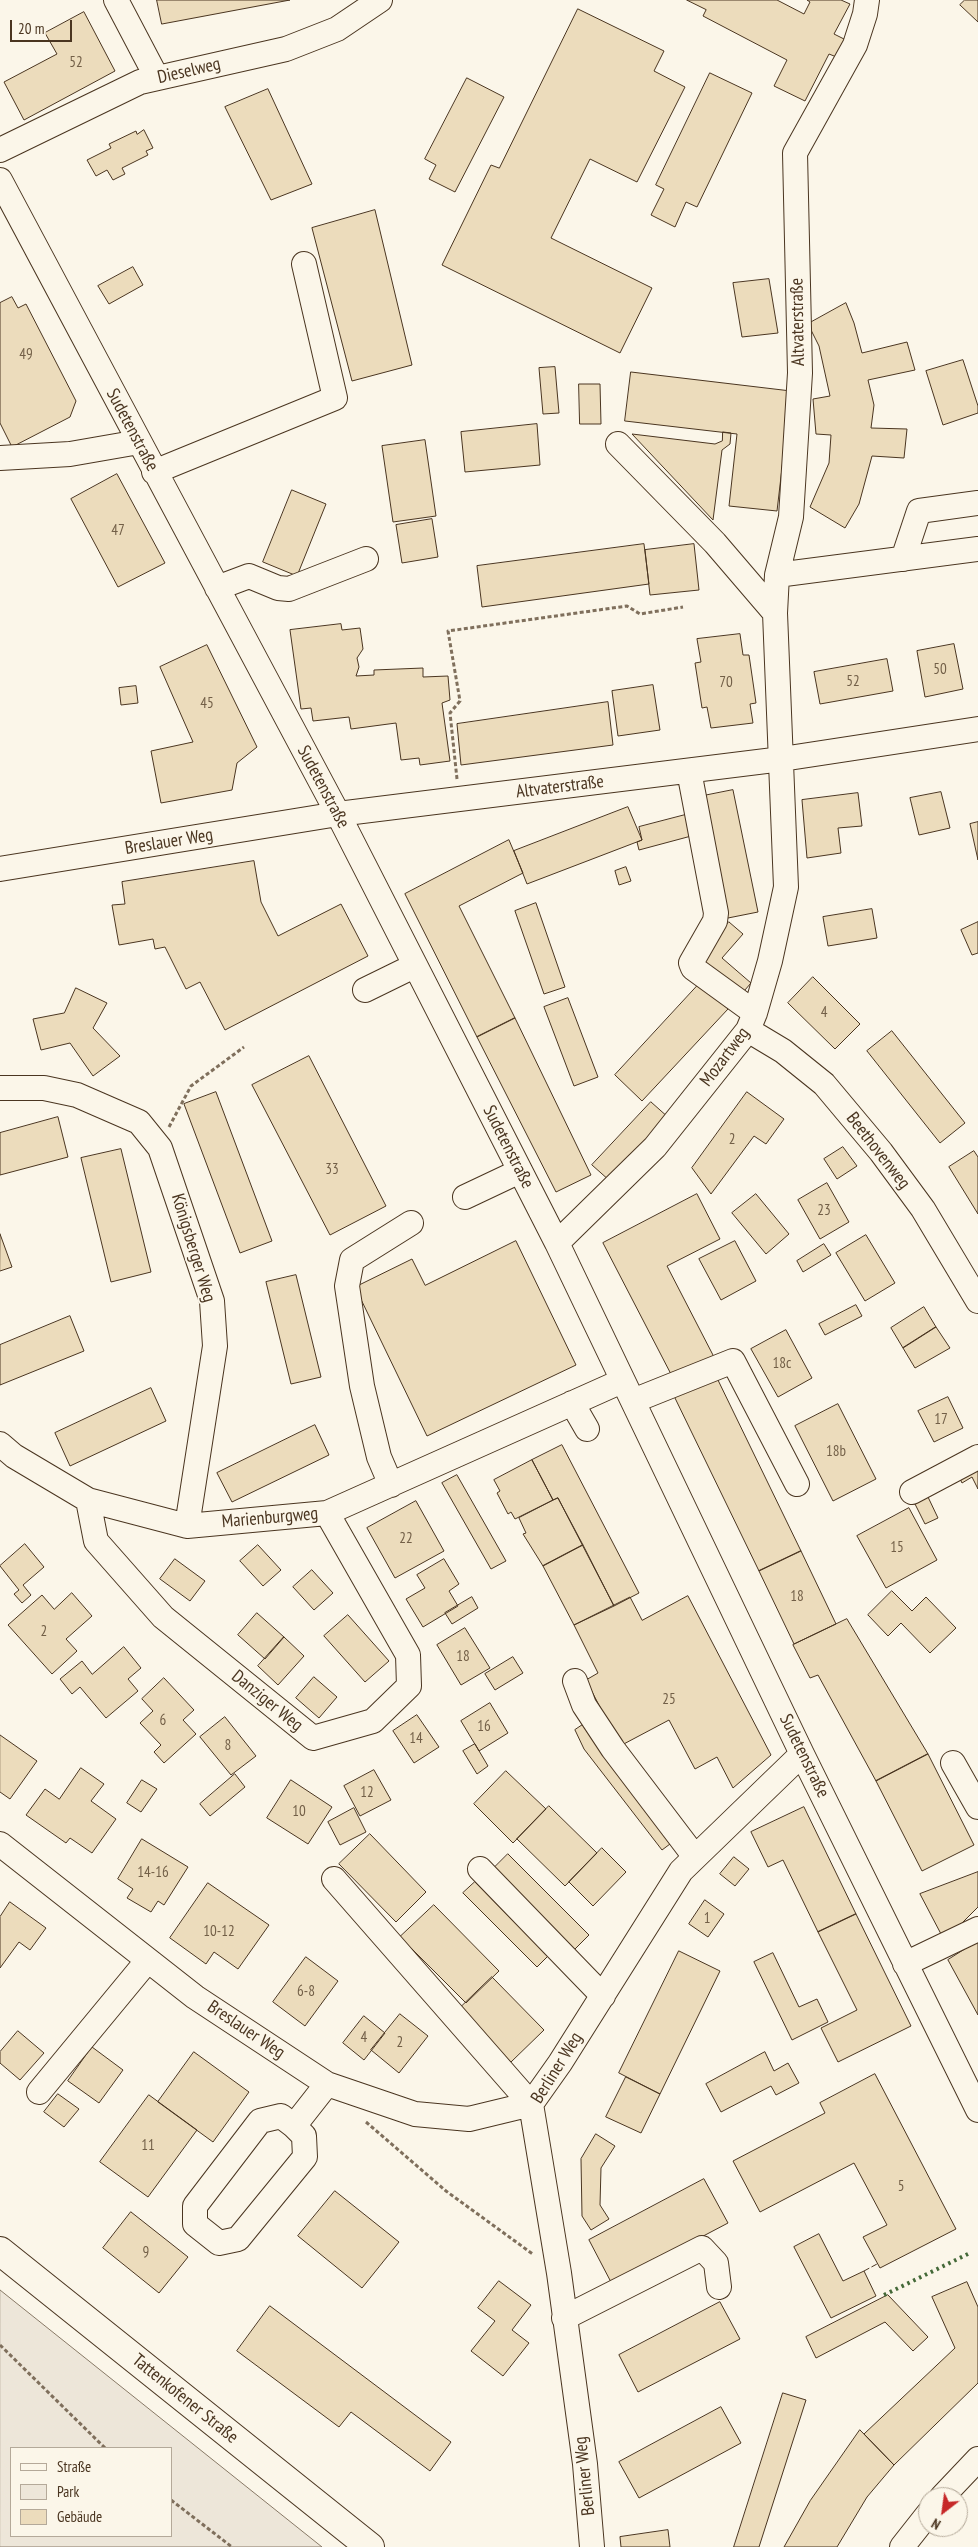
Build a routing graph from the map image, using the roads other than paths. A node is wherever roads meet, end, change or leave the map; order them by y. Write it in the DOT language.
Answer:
graph roads {
  1 [pos="116,0"];
  2 [pos="380,0"];
  3 [pos="867,0"];
  4 [pos="157,78"];
  5 [pos="0,150"];
  6 [pos="0,180"];
  7 [pos="304,264"];
  8 [pos="139,442"];
  9 [pos="618,444"];
  10 [pos="0,458"];
  11 [pos="154,472"];
  12 [pos="978,503"];
  13 [pos="978,549"];
  14 [pos="366,559"];
  15 [pos="903,559"];
  16 [pos="777,575"];
  17 [pos="217,588"];
  18 [pos="775,613"];
  19 [pos="978,729"];
  20 [pos="782,759"];
  21 [pos="689,771"];
  22 [pos="338,814"];
  23 [pos="0,869"];
  24 [pos="414,966"];
  25 [pos="365,990"];
  26 [pos="752,1022"];
  27 [pos="0,1088"];
  28 [pos="520,1171"];
  29 [pos="465,1197"];
  30 [pos="411,1223"];
  31 [pos="557,1243"];
  32 [pos="978,1301"];
  33 [pos="628,1391"];
  34 [pos="572,1403"];
  35 [pos="588,1429"];
  36 [pos="0,1444"];
  37 [pos="978,1457"];
  38 [pos="391,1484"];
  39 [pos="797,1484"];
  40 [pos="912,1492"];
  41 [pos="88,1500"];
  42 [pos="327,1513"];
  43 [pos="187,1526"];
  44 [pos="575,1681"];
  45 [pos="802,1754"];
  46 [pos="953,1763"];
  47 [pos="978,1807"];
  48 [pos="0,1844"];
  49 [pos="696,1857"];
  50 [pos="480,1869"];
  51 [pos="334,1878"];
  52 [pos="978,1929"];
  53 [pos="148,1960"];
  54 [pos="905,1964"];
  55 [pos="603,1996"];
  56 [pos="327,2084"];
  57 [pos="39,2092"];
  58 [pos="531,2104"];
  59 [pos="978,2110"];
  60 [pos="294,2126"];
  61 [pos="0,2251"];
  62 [pos="719,2287"];
  63 [pos="564,2318"];
  64 [pos="978,2459"];
  65 [pos="951,2487"];
  66 [pos="918,2527"];
  67 [pos="370,2547"];
  68 [pos="592,2547"];
  69 [pos="902,2547"];
  1 -- 4 [label="street"];
  2 -- 4 [label="street, Dieselweg"];
  3 -- 16 [label="street, Altvaterstraße"];
  4 -- 5 [label="street, Dieselweg"];
  6 -- 8 [label="street, Sudetenstraße"];
  7 -- 11 [label="street"];
  8 -- 10 [label="street"];
  8 -- 11 [label="street, Sudetenstraße"];
  9 -- 18 [label="street"];
  11 -- 17 [label="street, Sudetenstraße"];
  12 -- 15 [label="street"];
  13 -- 15 [label="street"];
  14 -- 17 [label="street"];
  15 -- 16 [label="street"];
  16 -- 18 [label="street, Altvaterstraße"];
  17 -- 22 [label="street, Sudetenstraße"];
  18 -- 20 [label="street, Altvaterstraße"];
  19 -- 20 [label="street, Altvaterstraße"];
  20 -- 21 [label="street, Altvaterstraße"];
  20 -- 26 [label="street, Mozartweg"];
  21 -- 22 [label="street, Altvaterstraße"];
  21 -- 26 [label="street, Beethovenweg"];
  22 -- 23 [label="street, Breslauer Weg"];
  22 -- 24 [label="street, Sudetenstraße"];
  24 -- 25 [label="street"];
  24 -- 28 [label="street, Sudetenstraße"];
  26 -- 31 [label="street, Mozartweg"];
  26 -- 32 [label="street, Beethovenweg"];
  27 -- 43 [label="street, Königsberger Weg"];
  28 -- 29 [label="street"];
  28 -- 31 [label="street, Sudetenstraße"];
  30 -- 38 [label="street"];
  31 -- 33 [label="street, Sudetenstraße"];
  33 -- 34 [label="street, Marienburgweg"];
  33 -- 39 [label="street"];
  33 -- 45 [label="street, Sudetenstraße"];
  34 -- 35 [label="street"];
  34 -- 38 [label="street, Marienburgweg"];
  36 -- 41 [label="street, Marienburgweg"];
  37 -- 40 [label="street"];
  38 -- 42 [label="street, Marienburgweg"];
  41 -- 42 [label="street, Danziger Weg"];
  41 -- 43 [label="street, Marienburgweg"];
  42 -- 43 [label="street, Marienburgweg"];
  44 -- 49 [label="street"];
  45 -- 49 [label="street, Berliner Weg"];
  45 -- 54 [label="street, Sudetenstraße"];
  46 -- 47 [label="street"];
  48 -- 53 [label="street, Breslauer Weg"];
  49 -- 55 [label="street, Berliner Weg"];
  50 -- 55 [label="street"];
  51 -- 58 [label="street"];
  52 -- 54 [label="street"];
  53 -- 56 [label="street, Breslauer Weg"];
  53 -- 57 [label="street"];
  54 -- 59 [label="street, Sudetenstraße"];
  55 -- 58 [label="street, Berliner Weg"];
  56 -- 58 [label="street, Breslauer Weg"];
  56 -- 60 [label="street"];
  58 -- 63 [label="street, Berliner Weg"];
  60 -- 60 [label="street"];
  61 -- 67 [label="main road, Tattenkofener Straße"];
  62 -- 63 [label="street"];
  63 -- 68 [label="street, Berliner Weg"];
  64 -- 65 [label="street"];
  66 -- 69 [label="street"];
}
